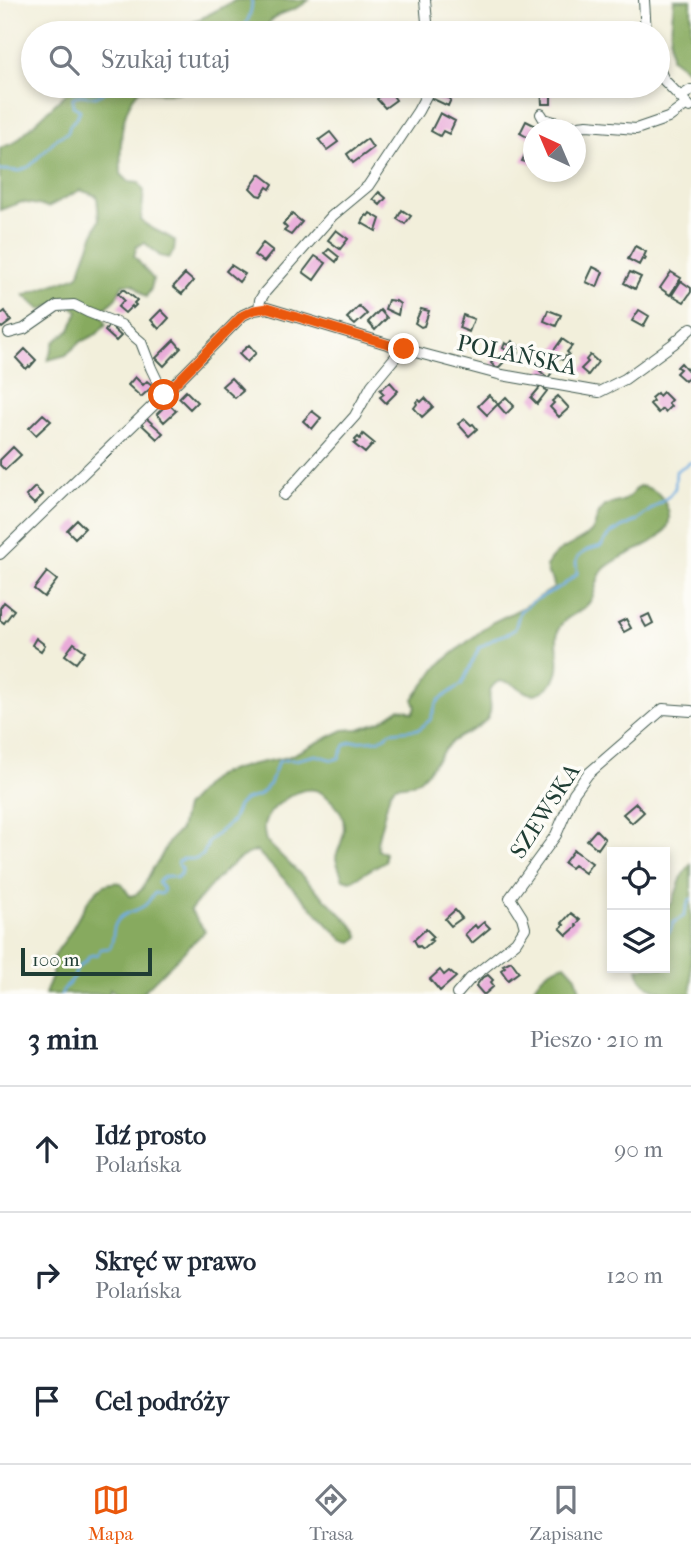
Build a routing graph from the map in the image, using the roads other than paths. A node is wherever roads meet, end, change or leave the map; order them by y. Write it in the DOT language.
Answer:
graph roads {
  1 [pos="425,0"];
  2 [pos="644,0"];
  3 [pos="427,21"];
  4 [pos="645,21"];
  5 [pos="670,86"];
  6 [pos="691,90"];
  7 [pos="425,98"];
  8 [pos="686,103"];
  9 [pos="541,114"];
  10 [pos="259,309"];
  11 [pos="691,328"];
  12 [pos="9,333"];
  13 [pos="404,349"];
  14 [pos="164,395"];
  15 [pos="284,495"];
  16 [pos="0,554"];
  17 [pos="691,711"];
  18 [pos="457,994"];
  1 -- 3 [label="street"];
  2 -- 4 [label="street"];
  5 -- 8 [label="street"];
  6 -- 8 [label="street"];
  7 -- 10 [label="street"];
  8 -- 9 [label="street"];
  10 -- 13 [label="street, POLAŃSKA"];
  10 -- 14 [label="street"];
  11 -- 13 [label="street, POLAŃSKA"];
  12 -- 14 [label="street"];
  13 -- 15 [label="street"];
  14 -- 16 [label="street"];
  17 -- 18 [label="street, SZEWSKA"];
}
